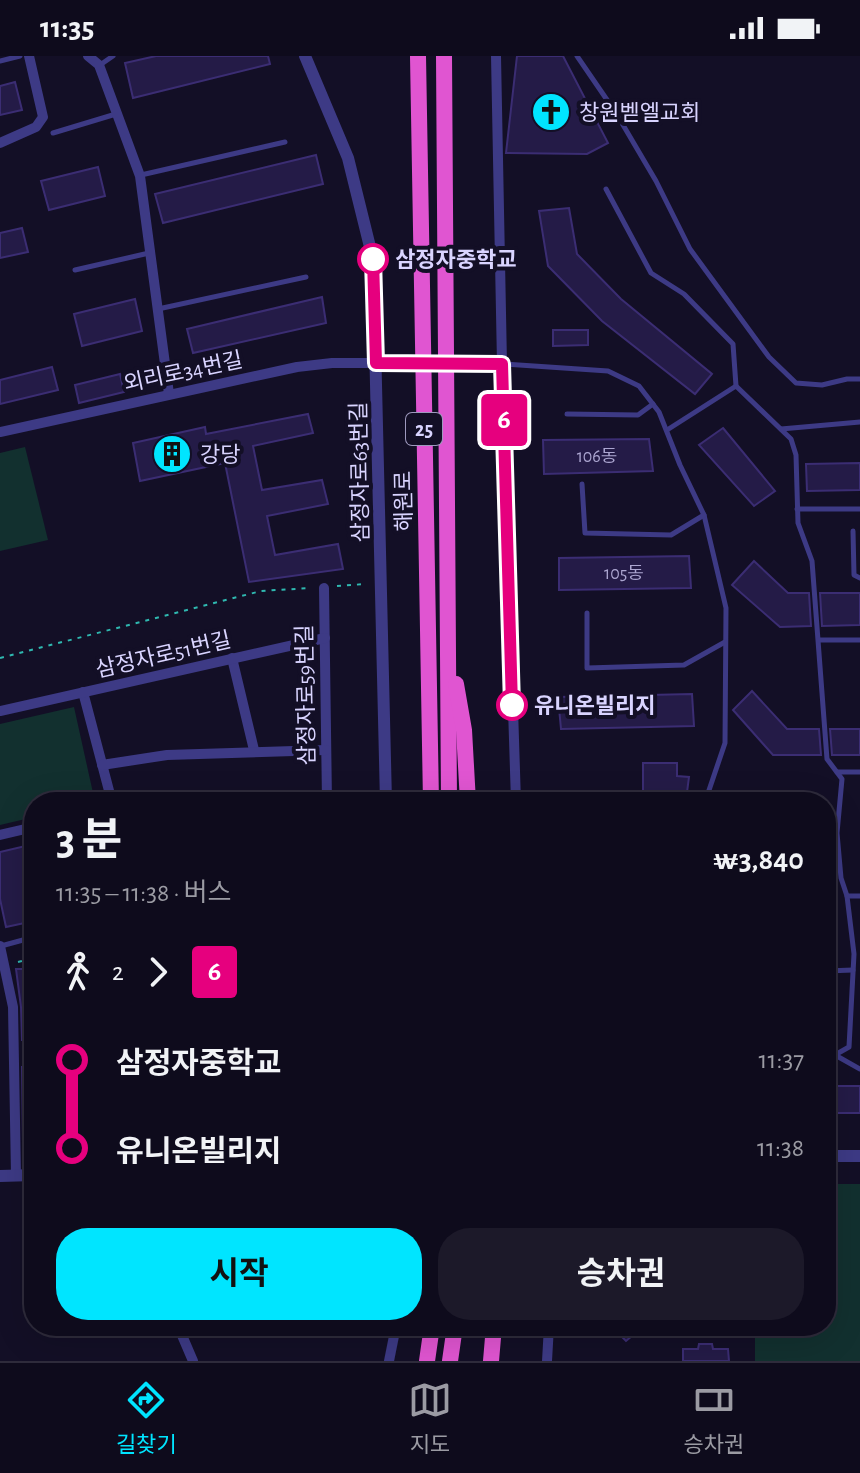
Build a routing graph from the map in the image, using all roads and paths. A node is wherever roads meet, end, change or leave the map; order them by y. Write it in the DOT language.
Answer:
graph roads {
  1 [pos="20,56"];
  2 [pos="29,56"];
  3 [pos="88,56"];
  4 [pos="113,56"];
  5 [pos="305,56"];
  6 [pos="418,56"];
  7 [pos="444,56"];
  8 [pos="496,56"];
  9 [pos="577,56"];
  10 [pos="0,61"];
  11 [pos="99,65"];
  12 [pos="117,114"];
  13 [pos="53,133"];
  14 [pos="285,142"];
  15 [pos="0,143"];
  16 [pos="140,176"];
  17 [pos="606,189"];
  18 [pos="150,253"];
  19 [pos="75,270"];
  20 [pos="306,277"];
  21 [pos="158,309"];
  22 [pos="376,363"];
  23 [pos="502,364"];
  24 [pos="860,379"];
  25 [pos="736,386"];
  26 [pos="169,394"];
  27 [pos="653,404"];
  28 [pos="567,414"];
  29 [pos="860,422"];
  30 [pos="780,429"];
  31 [pos="667,430"];
  32 [pos="0,432"];
  33 [pos="582,484"];
  34 [pos="797,509"];
  35 [pos="860,509"];
  36 [pos="704,515"];
  37 [pos="853,531"];
  38 [pos="860,578"];
  39 [pos="324,588"];
  40 [pos="261,591"];
  41 [pos="587,613"];
  42 [pos="325,638"];
  43 [pos="447,638"];
  44 [pos="819,640"];
  45 [pos="860,640"];
  46 [pos="726,642"];
  47 [pos="0,658"];
  48 [pos="232,658"];
  49 [pos="83,692"];
  50 [pos="0,711"];
  51 [pos="254,750"];
  52 [pos="326,750"];
  53 [pos="102,765"];
  54 [pos="836,772"];
  55 [pos="860,772"];
  56 [pos="109,792"];
  57 [pos="327,792"];
  58 [pos="386,792"];
  59 [pos="431,792"];
  60 [pos="449,792"];
  61 [pos="467,792"];
  62 [pos="516,792"];
  63 [pos="708,792"];
  64 [pos="24,829"];
  65 [pos="0,835"];
  66 [pos="847,896"];
  67 [pos="860,896"];
  68 [pos="24,940"];
  69 [pos="0,946"];
  70 [pos="24,960"];
  71 [pos="5,965"];
  72 [pos="853,970"];
  73 [pos="836,971"];
  74 [pos="13,1014"];
  75 [pos="0,1017"];
  76 [pos="836,1054"];
  77 [pos="836,1056"];
  78 [pos="860,1069"];
  79 [pos="836,1156"];
  80 [pos="860,1156"];
  81 [pos="0,1176"];
  82 [pos="16,1176"];
  83 [pos="24,1176"];
  84 [pos="182,1336"];
  85 [pos="394,1336"];
  86 [pos="431,1336"];
  87 [pos="454,1336"];
  88 [pos="493,1336"];
  89 [pos="548,1336"];
  90 [pos="193,1361"];
  91 [pos="389,1361"];
  92 [pos="427,1361"];
  93 [pos="450,1361"];
  94 [pos="491,1361"];
  95 [pos="547,1361"];
  1 -- 10 [label="lane"];
  2 -- 15 [label="street"];
  3 -- 11 [label="street"];
  4 -- 11 [label="lane"];
  5 -- 22 [label="street, 삼정자로63번길"];
  6 -- 59 [label="highway, 해원로 / 25"];
  7 -- 43 [label="highway, 해원로 / 25"];
  8 -- 23 [label="street"];
  9 -- 24 [label="lane"];
  11 -- 12 [label="street"];
  12 -- 13 [label="lane"];
  12 -- 16 [label="street"];
  14 -- 16 [label="lane"];
  16 -- 18 [label="street"];
  17 -- 25 [label="lane"];
  18 -- 19 [label="lane"];
  18 -- 21 [label="street"];
  20 -- 21 [label="lane"];
  21 -- 26 [label="street"];
  22 -- 23 [label="street, 외리로34번길, bridge"];
  22 -- 26 [label="street, 외리로34번길"];
  22 -- 58 [label="street, 삼정자로63번길"];
  23 -- 27 [label="lane"];
  23 -- 62 [label="street"];
  25 -- 30 [label="lane"];
  25 -- 31 [label="lane"];
  26 -- 32 [label="street, 외리로34번길"];
  27 -- 28 [label="lane"];
  27 -- 31 [label="lane"];
  29 -- 30 [label="lane"];
  30 -- 34 [label="lane"];
  31 -- 36 [label="lane"];
  33 -- 36 [label="lane"];
  34 -- 35 [label="lane"];
  34 -- 44 [label="lane"];
  36 -- 46 [label="lane"];
  37 -- 38 [label="lane"];
  39 -- 42 [label="street, 삼정자로59번길"];
  40 -- 47 [label="path"];
  41 -- 46 [label="lane"];
  42 -- 48 [label="street, 삼정자로51번길"];
  42 -- 52 [label="street, 삼정자로59번길"];
  43 -- 60 [label="highway, 해원로 / 25"];
  43 -- 61 [label="highway"];
  44 -- 45 [label="lane"];
  44 -- 54 [label="lane"];
  46 -- 63 [label="lane"];
  48 -- 49 [label="street, 삼정자로51번길"];
  48 -- 51 [label="street"];
  49 -- 50 [label="street"];
  49 -- 53 [label="street, 삼정자로51번길"];
  51 -- 52 [label="street"];
  51 -- 53 [label="street"];
  52 -- 57 [label="street, 삼정자로59번길"];
  53 -- 56 [label="street, 삼정자로51번길"];
  54 -- 55 [label="lane"];
  54 -- 66 [label="lane"];
  64 -- 65 [label="street"];
  66 -- 67 [label="lane"];
  66 -- 72 [label="lane"];
  68 -- 69 [label="lane"];
  69 -- 71 [label="street"];
  70 -- 71 [label="path"];
  71 -- 74 [label="street"];
  72 -- 73 [label="lane"];
  72 -- 76 [label="lane"];
  74 -- 75 [label="street"];
  74 -- 82 [label="street"];
  77 -- 78 [label="lane"];
  79 -- 80 [label="street"];
  81 -- 82 [label="street"];
  82 -- 83 [label="street"];
  84 -- 90 [label="street"];
  85 -- 91 [label="street"];
  86 -- 92 [label="highway"];
  87 -- 93 [label="highway"];
  88 -- 94 [label="highway"];
  89 -- 95 [label="street"];
}
